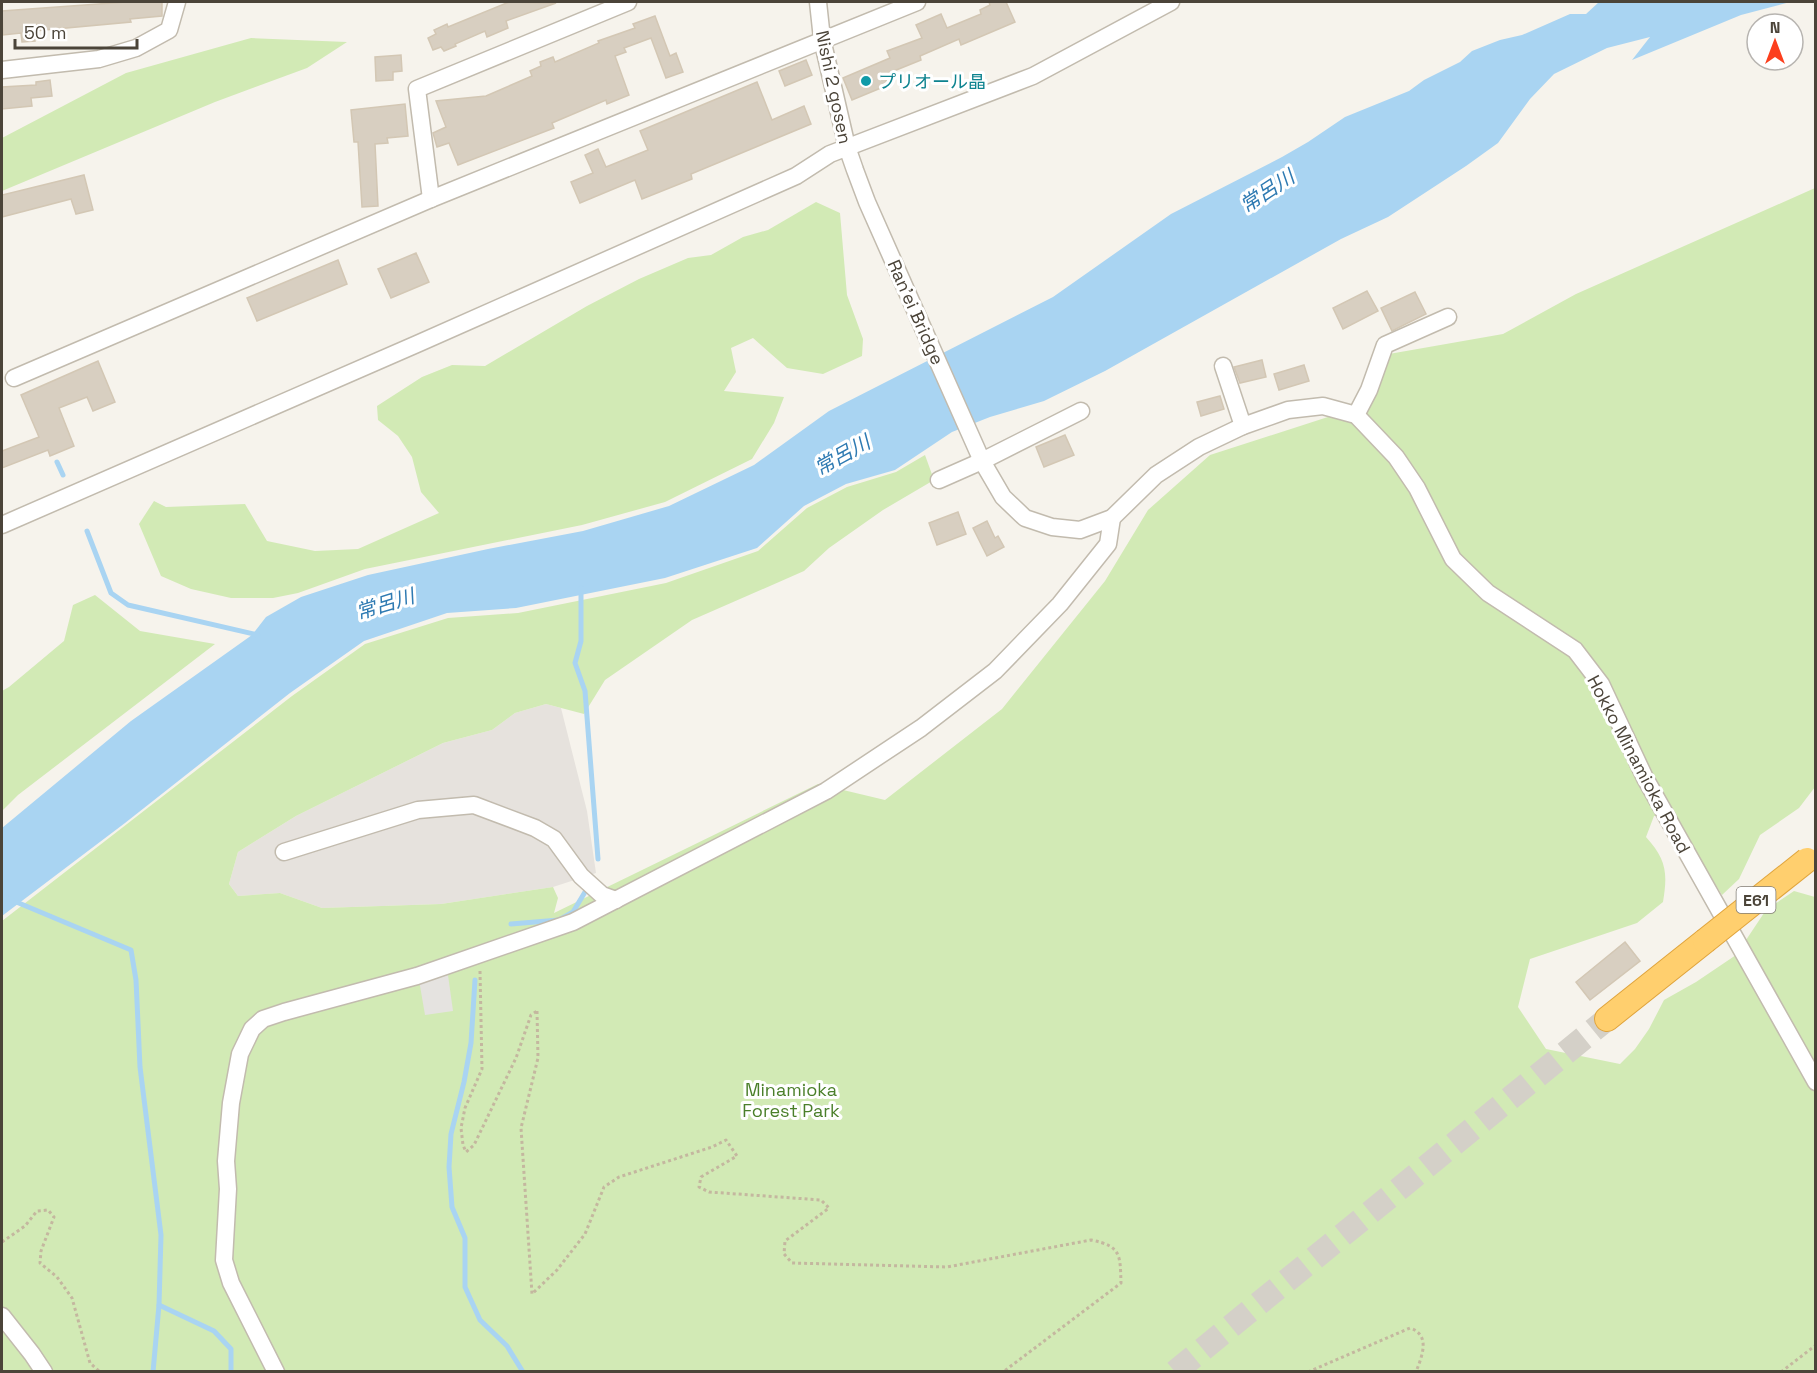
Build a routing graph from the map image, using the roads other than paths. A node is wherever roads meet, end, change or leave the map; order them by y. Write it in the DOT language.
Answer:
graph roads {
  1 [pos="177,2"];
  2 [pos="628,2"];
  3 [pos="818,2"];
  4 [pos="917,2"];
  5 [pos="1171,2"];
  6 [pos="882,9"];
  7 [pos="822,39"];
  8 [pos="2,70"];
  9 [pos="847,147"];
  10 [pos="855,171"];
  11 [pos="431,199"];
  12 [pos="1448,317"];
  13 [pos="1223,366"];
  14 [pos="14,378"];
  15 [pos="1081,411"];
  16 [pos="1356,415"];
  17 [pos="1243,426"];
  18 [pos="981,457"];
  19 [pos="939,480"];
  20 [pos="1112,518"];
  21 [pos="2,525"];
  22 [pos="284,852"];
  23 [pos="1811,856"];
  24 [pos="616,900"];
  25 [pos="1607,1018"];
  26 [pos="1815,1082"];
  27 [pos="2,1316"];
  28 [pos="44,1371"];
  29 [pos="276,1371"];
  1 -- 8 [label="street"];
  2 -- 11 [label="street"];
  3 -- 7 [label="street, Nishi 2 gosen"];
  4 -- 6 [label="street"];
  5 -- 9 [label="street"];
  6 -- 7 [label="street"];
  7 -- 9 [label="street, Nishi 2 gosen"];
  7 -- 11 [label="street"];
  9 -- 10 [label="street, Nishi 2 gosen"];
  9 -- 21 [label="street"];
  10 -- 18 [label="street, Ran'ei Bridge"];
  11 -- 14 [label="street"];
  12 -- 16 [label="street"];
  13 -- 17 [label="street"];
  15 -- 18 [label="street"];
  16 -- 17 [label="street"];
  16 -- 26 [label="street, Hokko Minamioka Road"];
  17 -- 20 [label="street"];
  18 -- 19 [label="street"];
  18 -- 20 [label="street, Ran'ei Bridge"];
  20 -- 24 [label="street"];
  22 -- 24 [label="street"];
  23 -- 25 [label="highway, E61, bridge"];
  24 -- 29 [label="street"];
  27 -- 28 [label="street"];
}
